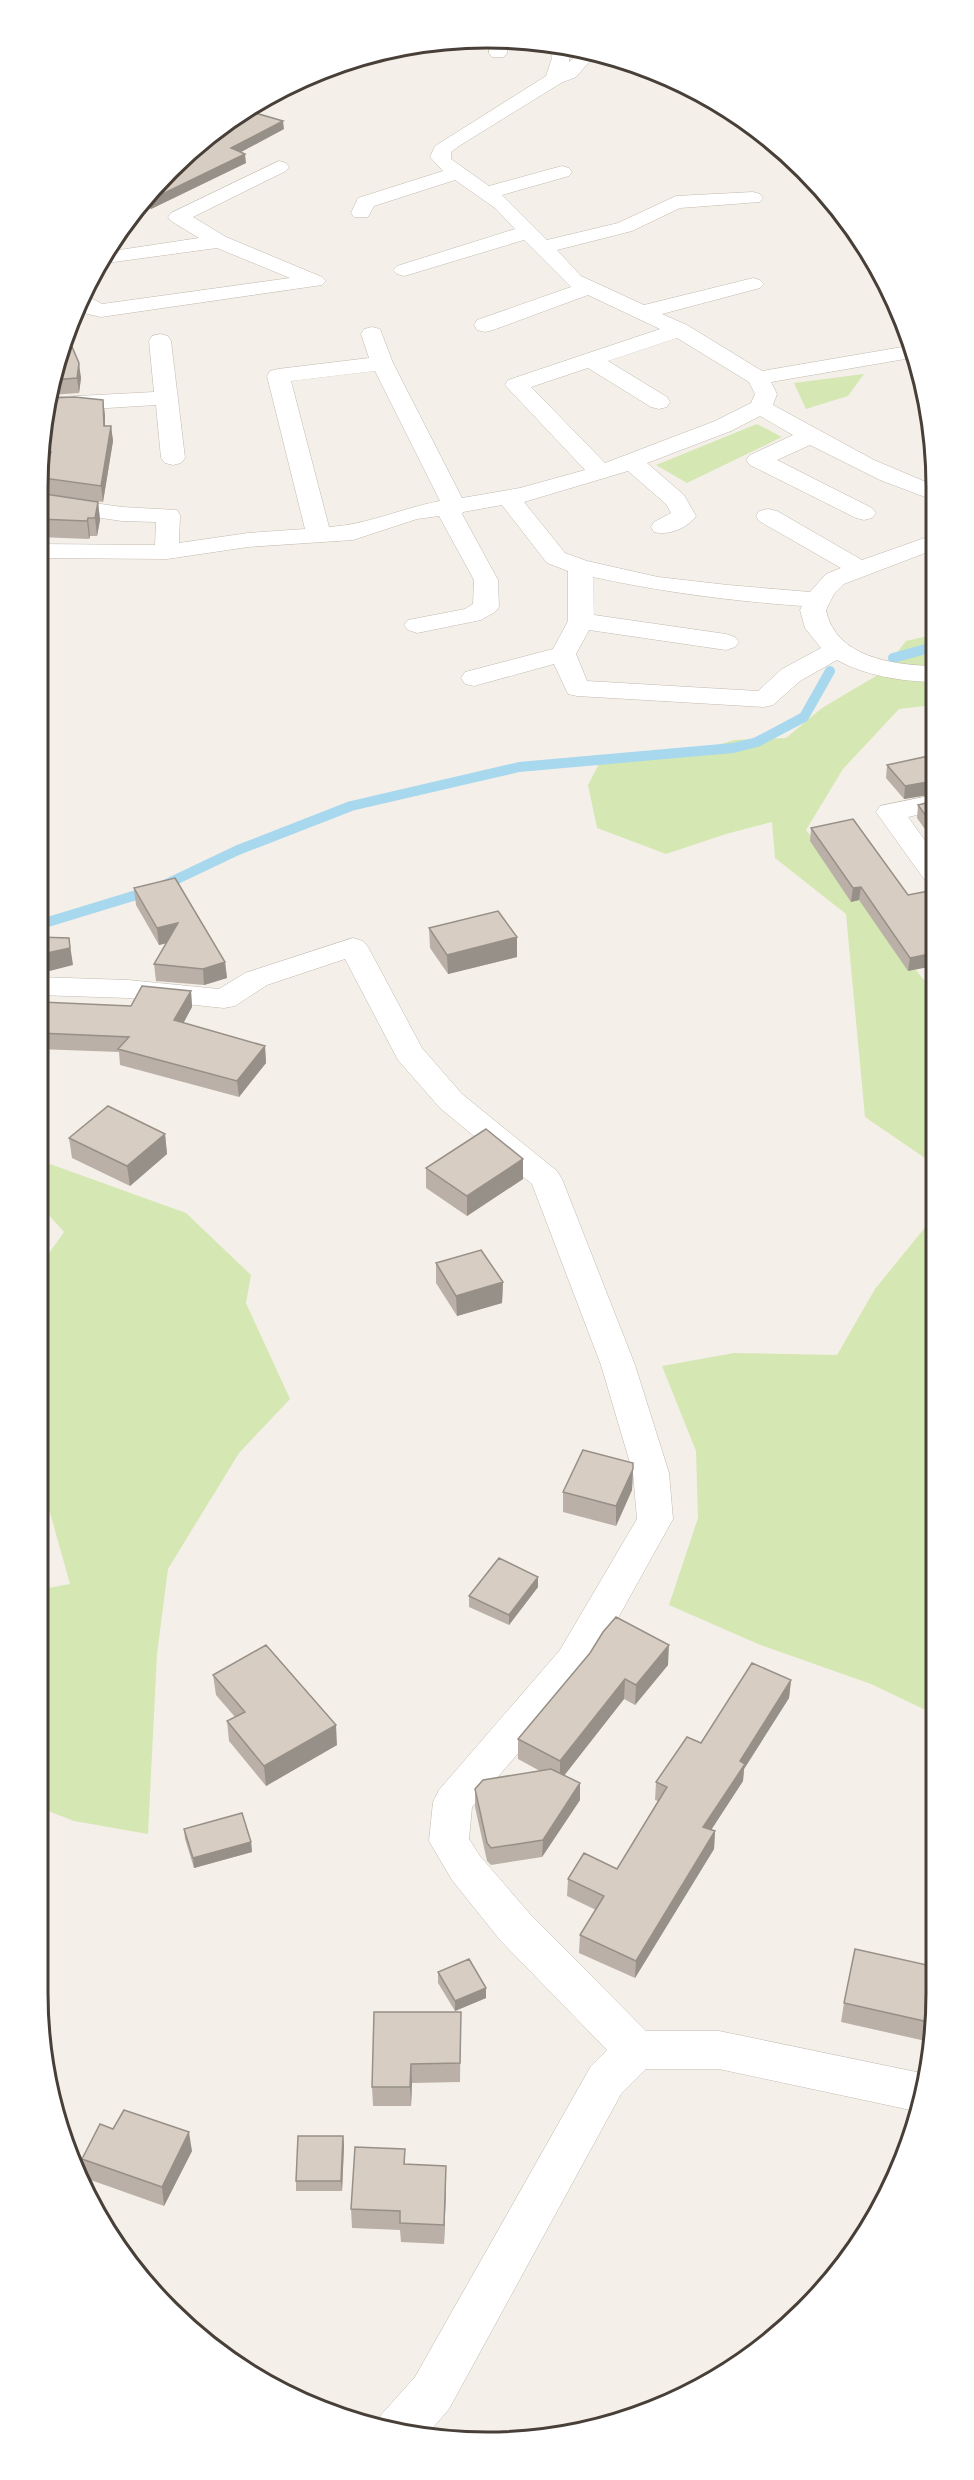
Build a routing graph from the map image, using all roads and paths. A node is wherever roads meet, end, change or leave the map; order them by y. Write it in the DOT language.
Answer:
graph roads {
  1 [pos="561,54"];
  2 [pos="582,58"];
  3 [pos="554,79"];
  4 [pos="279,167"];
  5 [pos="562,172"];
  6 [pos="457,173"];
  7 [pos="486,193"];
  8 [pos="753,198"];
  9 [pos="361,213"];
  10 [pos="528,232"];
  11 [pos="219,242"];
  12 [pos="542,247"];
  13 [pos="113,257"];
  14 [pos="404,270"];
  15 [pos="753,284"];
  16 [pos="590,287"];
  17 [pos="87,307"];
  18 [pos="643,312"];
  19 [pos="485,325"];
  20 [pos="680,330"];
  21 [pos="372,334"];
  22 [pos="160,340"];
  23 [pos="905,353"];
  24 [pos="590,360"];
  25 [pos="382,363"];
  26 [pos="758,378"];
  27 [pos="166,398"];
  28 [pos="659,402"];
  29 [pos="56,404"];
  30 [pos="761,407"];
  31 [pos="810,436"];
  32 [pos="173,458"];
  33 [pos="632,462"];
  34 [pos="601,473"];
  35 [pos="926,490"];
  36 [pos="508,497"];
  37 [pos="48,503"];
  38 [pos="454,506"];
  39 [pos="864,513"];
  40 [pos="768,516"];
  41 [pos="663,527"];
  42 [pos="320,536"];
  43 [pos="926,545"];
  44 [pos="48,551"];
  45 [pos="167,552"];
  46 [pos="580,567"];
  47 [pos="860,569"];
  48 [pos="819,600"];
  49 [pos="581,621"];
  50 [pos="417,625"];
  51 [pos="726,642"];
  52 [pos="838,649"];
  53 [pos="563,654"];
  54 [pos="926,673"];
  55 [pos="474,678"];
  56 [pos="926,805"];
  57 [pos="926,862"];
  58 [pos="48,987"];
  59 [pos="636,2050"];
  60 [pos="915,2091"];
  61 [pos="404,2424"];
  1 -- 3 [label="street"];
  2 -- 3 [label="street"];
  3 -- 6 [label="street"];
  4 -- 11 [label="street"];
  5 -- 7 [label="street"];
  6 -- 7 [label="street"];
  6 -- 9 [label="street"];
  7 -- 10 [label="street"];
  8 -- 12 [label="street"];
  10 -- 12 [label="street"];
  10 -- 14 [label="street"];
  11 -- 13 [label="street"];
  11 -- 17 [label="street"];
  12 -- 16 [label="street"];
  15 -- 18 [label="street"];
  16 -- 18 [label="street"];
  16 -- 19 [label="street"];
  18 -- 20 [label="street"];
  20 -- 24 [label="street"];
  20 -- 26 [label="street"];
  21 -- 25 [label="street"];
  22 -- 27 [label="street"];
  23 -- 26 [label="street"];
  24 -- 28 [label="street"];
  24 -- 34 [label="street"];
  25 -- 38 [label="street"];
  25 -- 42 [label="street"];
  26 -- 30 [label="street"];
  27 -- 29 [label="street"];
  27 -- 32 [label="street"];
  30 -- 31 [label="street"];
  30 -- 33 [label="street"];
  31 -- 35 [label="street"];
  31 -- 39 [label="street"];
  33 -- 34 [label="street"];
  33 -- 41 [label="street"];
  34 -- 36 [label="street"];
  36 -- 38 [label="street"];
  36 -- 46 [label="street"];
  37 -- 45 [label="street"];
  38 -- 42 [label="street"];
  38 -- 50 [label="street"];
  40 -- 47 [label="street"];
  42 -- 45 [label="street"];
  43 -- 47 [label="street"];
  44 -- 45 [label="street"];
  46 -- 48 [label="street"];
  46 -- 49 [label="street"];
  47 -- 48 [label="street"];
  48 -- 52 [label="street"];
  49 -- 51 [label="street"];
  49 -- 53 [label="street"];
  52 -- 53 [label="street"];
  52 -- 54 [label="street"];
  53 -- 55 [label="street"];
  56 -- 57 [label="street"];
  58 -- 59 [label="street"];
  59 -- 60 [label="street"];
  59 -- 61 [label="street"];
}
